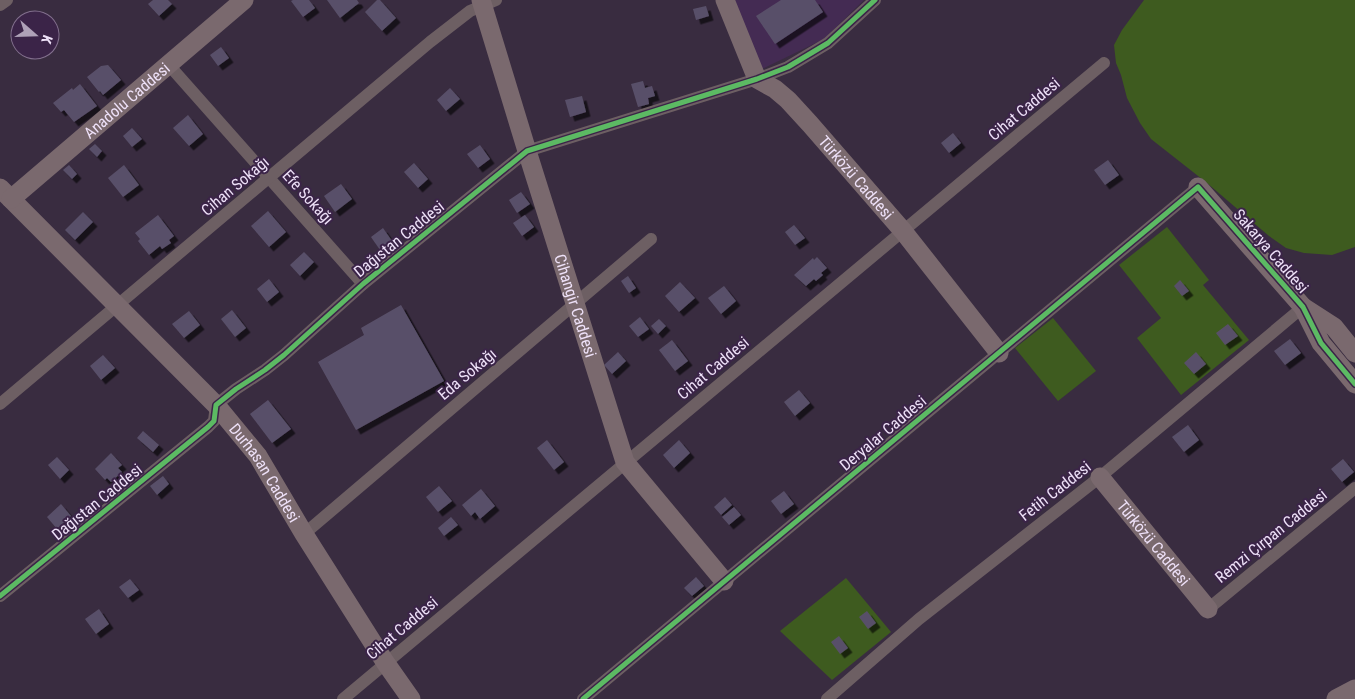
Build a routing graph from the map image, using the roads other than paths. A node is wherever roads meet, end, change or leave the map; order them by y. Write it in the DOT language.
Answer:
graph roads {
  1 [pos="7,0"];
  2 [pos="244,0"];
  3 [pos="725,0"];
  4 [pos="875,0"];
  5 [pos="486,2"];
  6 [pos="0,5"];
  7 [pos="1104,63"];
  8 [pos="168,64"];
  9 [pos="757,79"];
  10 [pos="527,152"];
  11 [pos="269,178"];
  12 [pos="1198,187"];
  13 [pos="5,194"];
  14 [pos="902,231"];
  15 [pos="651,239"];
  16 [pos="363,284"];
  17 [pos="576,304"];
  18 [pos="116,305"];
  19 [pos="1303,306"];
  20 [pos="999,353"];
  21 [pos="1355,353"];
  22 [pos="1355,384"];
  23 [pos="0,404"];
  24 [pos="216,405"];
  25 [pos="625,462"];
  26 [pos="1100,477"];
  27 [pos="1355,488"];
  28 [pos="304,534"];
  29 [pos="724,582"];
  30 [pos="0,596"];
  31 [pos="1208,609"];
  32 [pos="385,662"];
  33 [pos="1355,689"];
  34 [pos="343,699"];
  35 [pos="411,699"];
  36 [pos="583,699"];
  37 [pos="827,699"];
  38 [pos="1336,699"];
  1 -- 6 [label="street"];
  2 -- 8 [label="street, Anadolu Caddesi"];
  3 -- 9 [label="street"];
  4 -- 9 [label="street, Dağıstan Caddesi"];
  5 -- 10 [label="street, Cihangir Caddesi"];
  5 -- 11 [label="street, Cihan Sokağı"];
  7 -- 14 [label="street, Cihat Caddesi"];
  8 -- 11 [label="street, Efe Sokağı"];
  8 -- 13 [label="street, Anadolu Caddesi"];
  9 -- 10 [label="street, Dağıstan Caddesi"];
  9 -- 14 [label="street, Türközü Caddesi"];
  10 -- 16 [label="street, Dağıstan Caddesi"];
  10 -- 17 [label="street, Cihangir Caddesi"];
  11 -- 16 [label="street, Efe Sokağı"];
  11 -- 18 [label="street, Cihan Sokağı"];
  12 -- 19 [label="street, Sakarya Caddesi"];
  12 -- 20 [label="street, Deryalar Caddesi"];
  13 -- 18 [label="street, Durhasan Caddesi"];
  14 -- 20 [label="street, Türközü Caddesi"];
  14 -- 25 [label="street, Cihat Caddesi"];
  15 -- 17 [label="street, Eda Sokağı"];
  16 -- 24 [label="street, Dağıstan Caddesi"];
  17 -- 25 [label="street, Cihangir Caddesi"];
  17 -- 28 [label="street, Eda Sokağı"];
  18 -- 23 [label="street, Cihan Sokağı"];
  18 -- 24 [label="street, Durhasan Caddesi"];
  19 -- 21 [label="street, Sakarya Caddesi"];
  19 -- 22 [label="street, Sakarya Caddesi"];
  19 -- 26 [label="street, Fetih Caddesi"];
  20 -- 29 [label="street, Deryalar Caddesi"];
  24 -- 28 [label="street, Durhasan Caddesi"];
  24 -- 30 [label="street, Dağıstan Caddesi"];
  25 -- 29 [label="street, Cihangir Caddesi"];
  25 -- 32 [label="street, Cihat Caddesi"];
  26 -- 31 [label="street, Türközü Caddesi"];
  26 -- 37 [label="street, Fetih Caddesi"];
  27 -- 31 [label="street, Remzi Çırpan Caddesi"];
  28 -- 32 [label="street, Durhasan Caddesi"];
  29 -- 36 [label="street, Deryalar Caddesi"];
  32 -- 34 [label="street, Cihat Caddesi"];
  32 -- 35 [label="street, Durhasan Caddesi"];
  33 -- 38 [label="street"];
}
